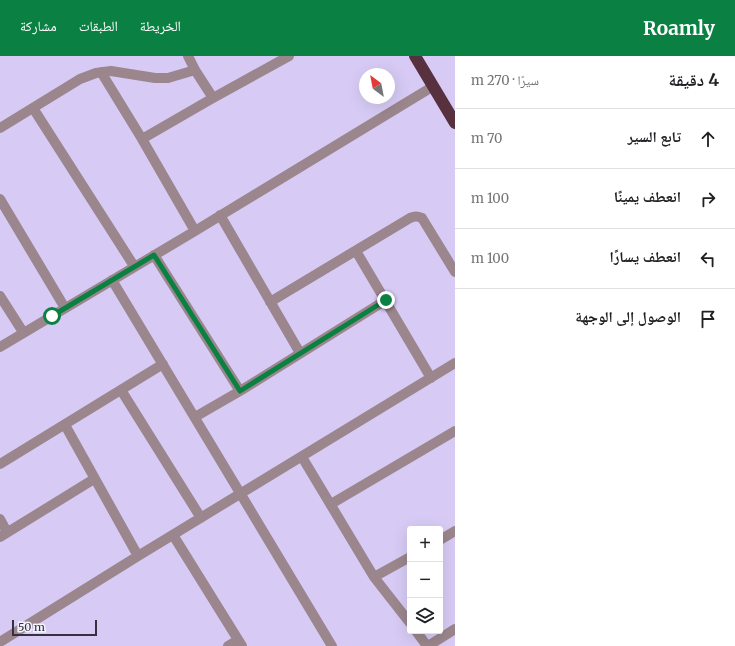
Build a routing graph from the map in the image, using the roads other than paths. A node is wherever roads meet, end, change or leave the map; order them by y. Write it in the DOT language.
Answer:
graph roads {
  1 [pos="188,56"];
  2 [pos="288,56"];
  3 [pos="414,56"];
  4 [pos="195,70"];
  5 [pos="101,72"];
  6 [pos="432,87"];
  7 [pos="213,98"];
  8 [pos="33,108"];
  9 [pos="455,123"];
  10 [pos="0,128"];
  11 [pos="142,140"];
  12 [pos="0,199"];
  13 [pos="220,215"];
  14 [pos="195,231"];
  15 [pos="356,251"];
  16 [pos="154,255"];
  17 [pos="134,266"];
  18 [pos="455,272"];
  19 [pos="112,280"];
  20 [pos="0,296"];
  21 [pos="386,300"];
  22 [pos="270,302"];
  23 [pos="65,308"];
  24 [pos="23,332"];
  25 [pos="0,346"];
  26 [pos="300,353"];
  27 [pos="455,363"];
  28 [pos="163,364"];
  29 [pos="431,378"];
  30 [pos="121,390"];
  31 [pos="240,391"];
  32 [pos="195,417"];
  33 [pos="65,425"];
  34 [pos="455,431"];
  35 [pos="302,457"];
  36 [pos="0,464"];
  37 [pos="94,479"];
  38 [pos="240,495"];
  39 [pos="331,504"];
  40 [pos="200,518"];
  41 [pos="0,519"];
  42 [pos="455,532"];
  43 [pos="4,534"];
  44 [pos="173,535"];
  45 [pos="443,538"];
  46 [pos="138,556"];
  47 [pos="407,559"];
  48 [pos="374,577"];
  49 [pos="407,619"];
  50 [pos="455,629"];
  51 [pos="418,634"];
  52 [pos="0,642"];
  53 [pos="240,643"];
  54 [pos="228,646"];
  55 [pos="332,646"];
  56 [pos="427,646"];
  1 -- 4 [label="street"];
  2 -- 7 [label="street"];
  3 -- 6 [label="highway"];
  4 -- 5 [label="street"];
  4 -- 7 [label="street"];
  5 -- 8 [label="street"];
  5 -- 11 [label="street"];
  6 -- 9 [label="highway"];
  6 -- 13 [label="street"];
  7 -- 11 [label="street"];
  8 -- 10 [label="street"];
  8 -- 17 [label="street"];
  11 -- 14 [label="street"];
  12 -- 23 [label="street"];
  13 -- 14 [label="street"];
  13 -- 22 [label="street"];
  14 -- 16 [label="street"];
  15 -- 18 [label="street"];
  15 -- 21 [label="street"];
  15 -- 22 [label="street"];
  16 -- 17 [label="street"];
  16 -- 31 [label="street"];
  17 -- 19 [label="street"];
  19 -- 23 [label="street"];
  19 -- 28 [label="street"];
  20 -- 24 [label="street"];
  21 -- 26 [label="street"];
  21 -- 29 [label="street"];
  22 -- 26 [label="street"];
  23 -- 24 [label="street"];
  24 -- 25 [label="street"];
  26 -- 31 [label="street"];
  27 -- 29 [label="street"];
  28 -- 30 [label="street"];
  28 -- 32 [label="street"];
  29 -- 35 [label="street"];
  30 -- 33 [label="street"];
  30 -- 40 [label="street"];
  31 -- 32 [label="street"];
  32 -- 38 [label="street"];
  33 -- 36 [label="street"];
  33 -- 37 [label="street"];
  34 -- 39 [label="street"];
  35 -- 38 [label="street"];
  35 -- 39 [label="street"];
  37 -- 43 [label="street"];
  37 -- 46 [label="street"];
  38 -- 40 [label="street"];
  38 -- 55 [label="street"];
  39 -- 48 [label="street"];
  40 -- 44 [label="street"];
  41 -- 43 [label="street"];
  42 -- 45 [label="street"];
  44 -- 46 [label="street"];
  44 -- 53 [label="street"];
  46 -- 52 [label="street"];
  47 -- 48 [label="street"];
  48 -- 49 [label="street"];
  50 -- 56 [label="street"];
  51 -- 56 [label="street"];
  53 -- 54 [label="street"];
}
